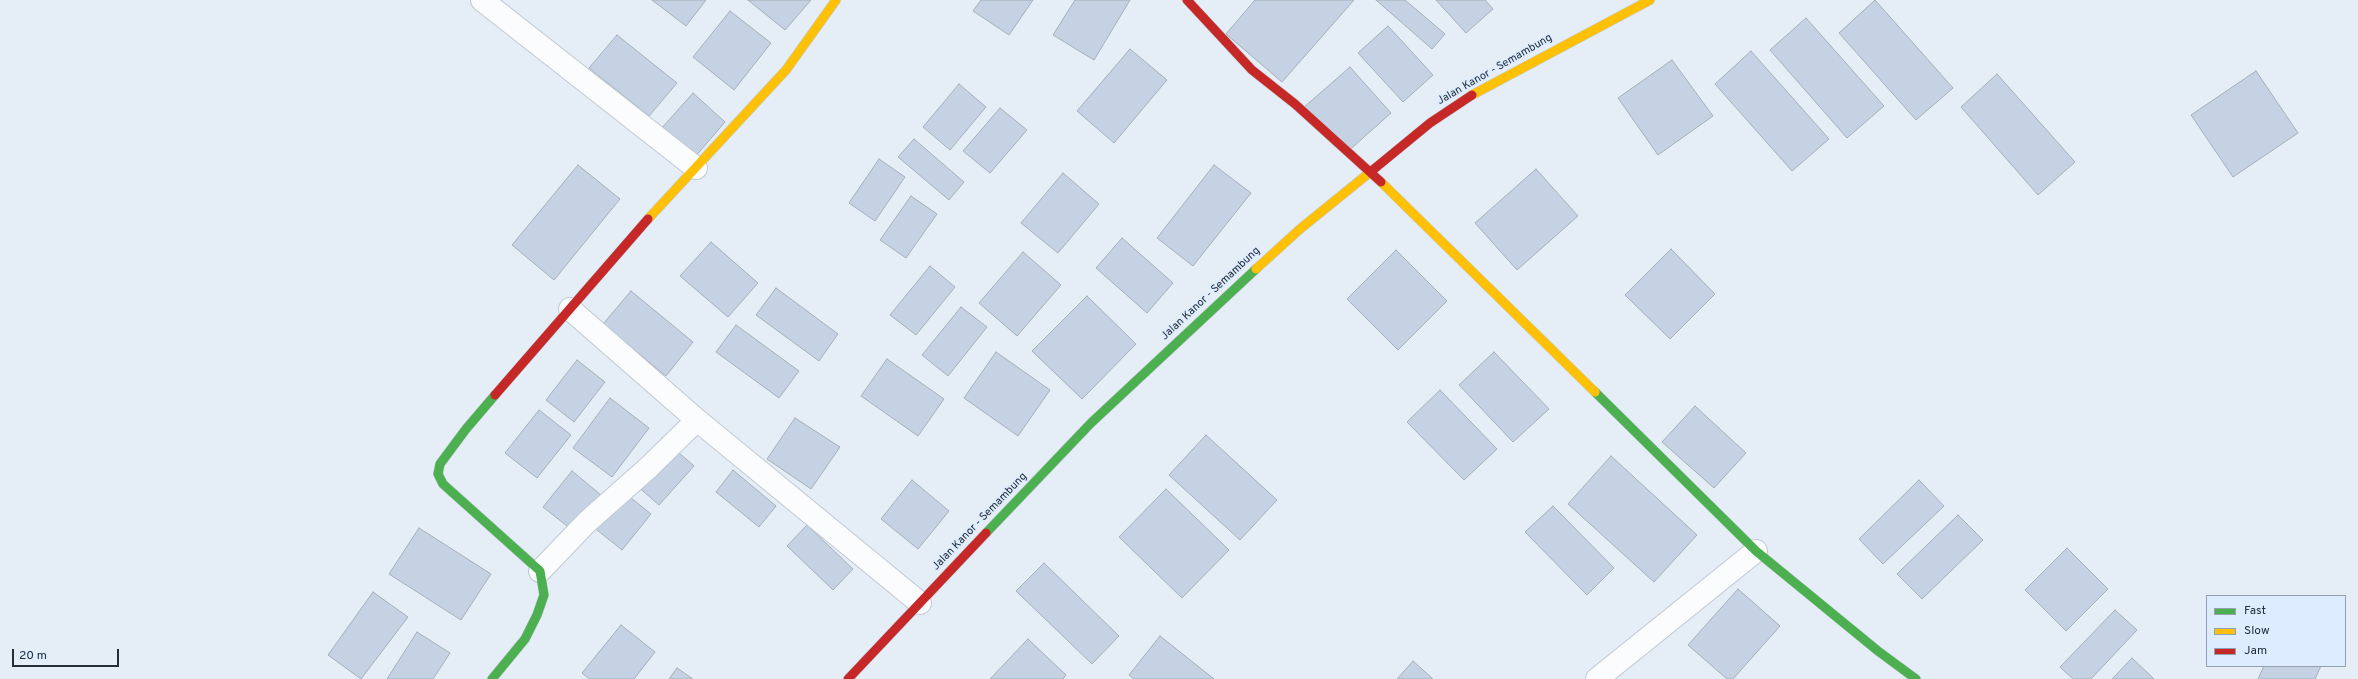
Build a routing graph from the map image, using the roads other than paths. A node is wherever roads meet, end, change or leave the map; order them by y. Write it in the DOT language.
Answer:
graph roads {
  1 [pos="482,0"];
  2 [pos="836,0"];
  3 [pos="1187,0"];
  4 [pos="1650,0"];
  5 [pos="696,168"];
  6 [pos="1370,172"];
  7 [pos="570,309"];
  8 [pos="697,420"];
  9 [pos="1756,551"];
  10 [pos="540,571"];
  11 [pos="920,603"];
  12 [pos="492,679"];
  13 [pos="848,679"];
  14 [pos="1597,679"];
  15 [pos="1916,679"];
  1 -- 5 [label="street"];
  2 -- 5 [label="street"];
  3 -- 6 [label="street"];
  4 -- 6 [label="street, Jalan Kanor - Semambung"];
  5 -- 7 [label="street"];
  6 -- 9 [label="street"];
  6 -- 11 [label="street, Jalan Kanor - Semambung"];
  7 -- 8 [label="street"];
  7 -- 10 [label="street"];
  8 -- 10 [label="street"];
  8 -- 11 [label="street"];
  9 -- 14 [label="street"];
  9 -- 15 [label="street"];
  10 -- 12 [label="street"];
  11 -- 13 [label="street, Jalan Kanor - Semambung"];
}
